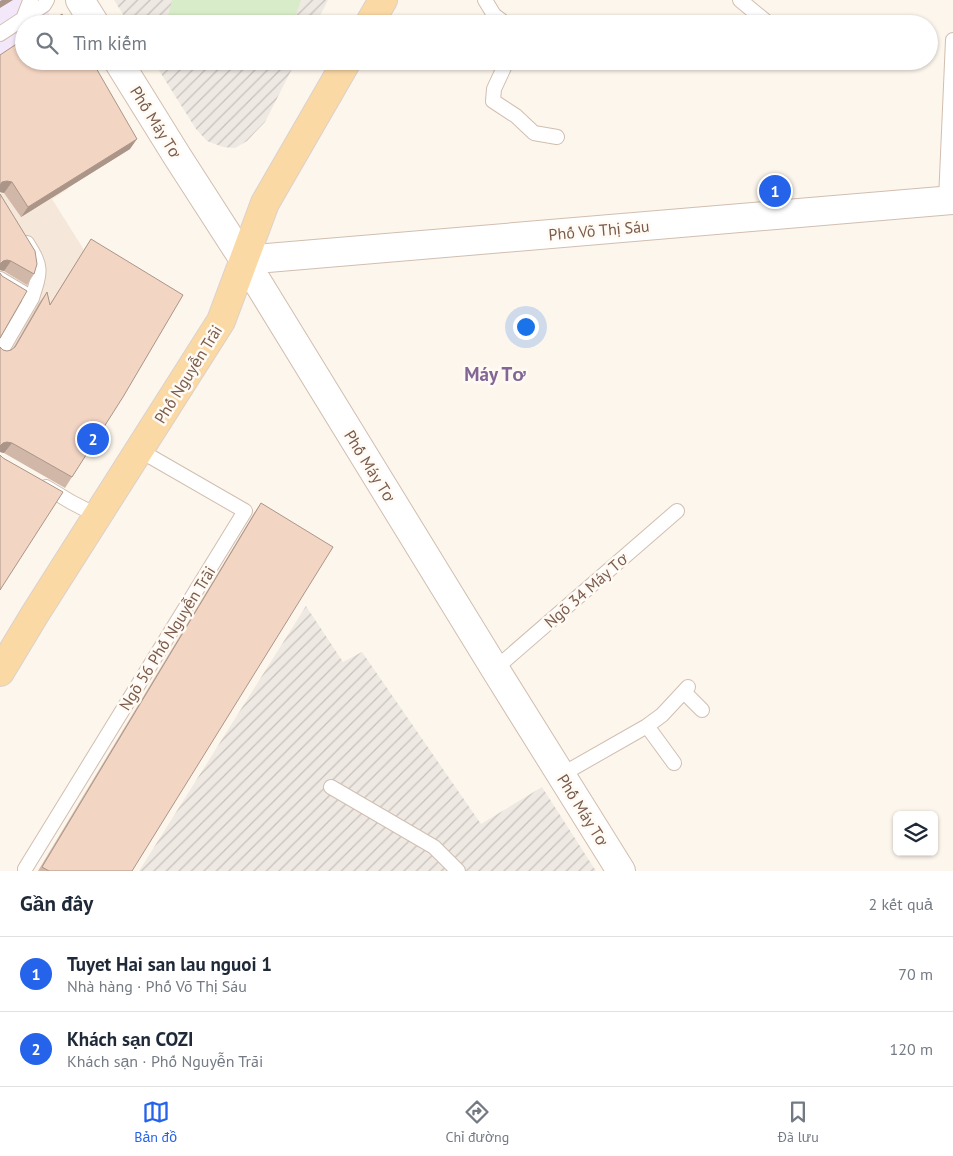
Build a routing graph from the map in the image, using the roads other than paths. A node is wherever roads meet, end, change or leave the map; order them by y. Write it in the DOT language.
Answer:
graph roads {
  1 [pos="31,0"];
  2 [pos="47,0"];
  3 [pos="80,0"];
  4 [pos="383,0"];
  5 [pos="485,0"];
  6 [pos="740,0"];
  7 [pos="25,15"];
  8 [pos="29,15"];
  9 [pos="89,15"];
  10 [pos="374,15"];
  11 [pos="494,15"];
  12 [pos="759,15"];
  13 [pos="15,24"];
  14 [pos="0,34"];
  15 [pos="953,40"];
  16 [pos="124,70"];
  17 [pos="342,70"];
  18 [pos="504,70"];
  19 [pos="558,137"];
  20 [pos="950,200"];
  21 [pos="21,234"];
  22 [pos="244,260"];
  23 [pos="0,279"];
  24 [pos="32,298"];
  25 [pos="0,353"];
  26 [pos="139,450"];
  27 [pos="34,480"];
  28 [pos="678,511"];
  29 [pos="98,516"];
  30 [pos="495,669"];
  31 [pos="0,672"];
  32 [pos="702,710"];
  33 [pos="647,726"];
  34 [pos="674,763"];
  35 [pos="561,775"];
  36 [pos="331,787"];
  37 [pos="25,869"];
  38 [pos="458,871"];
  39 [pos="621,871"];
  1 -- 7 [label="lane"];
  2 -- 8 [label="lane"];
  3 -- 9 [label="street"];
  4 -- 10 [label="main road"];
  5 -- 11 [label="lane"];
  6 -- 12 [label="lane"];
  13 -- 14 [label="lane"];
  15 -- 20 [label="lane"];
  16 -- 22 [label="street, Phố Máy Tơ"];
  17 -- 22 [label="main road, Phố Nguyễn Trãi"];
  18 -- 19 [label="lane"];
  20 -- 22 [label="street, Phố Võ Thị Sáu"];
  21 -- 24 [label="lane"];
  22 -- 26 [label="main road, Phố Nguyễn Trãi"];
  22 -- 30 [label="street, Phố Máy Tơ"];
  23 -- 24 [label="lane"];
  24 -- 25 [label="lane"];
  26 -- 29 [label="main road, Phố Nguyễn Trãi"];
  26 -- 37 [label="lane, Ngõ 56 Phố Nguyễn Trãi"];
  27 -- 29 [label="lane"];
  28 -- 30 [label="lane, Ngõ 34 Máy Tơ"];
  29 -- 31 [label="main road, Phố Nguyễn Trãi"];
  30 -- 35 [label="street, Phố Máy Tơ"];
  32 -- 33 [label="lane"];
  33 -- 34 [label="lane"];
  33 -- 35 [label="lane"];
  35 -- 39 [label="street, Phố Máy Tơ"];
  36 -- 38 [label="lane"];
}
